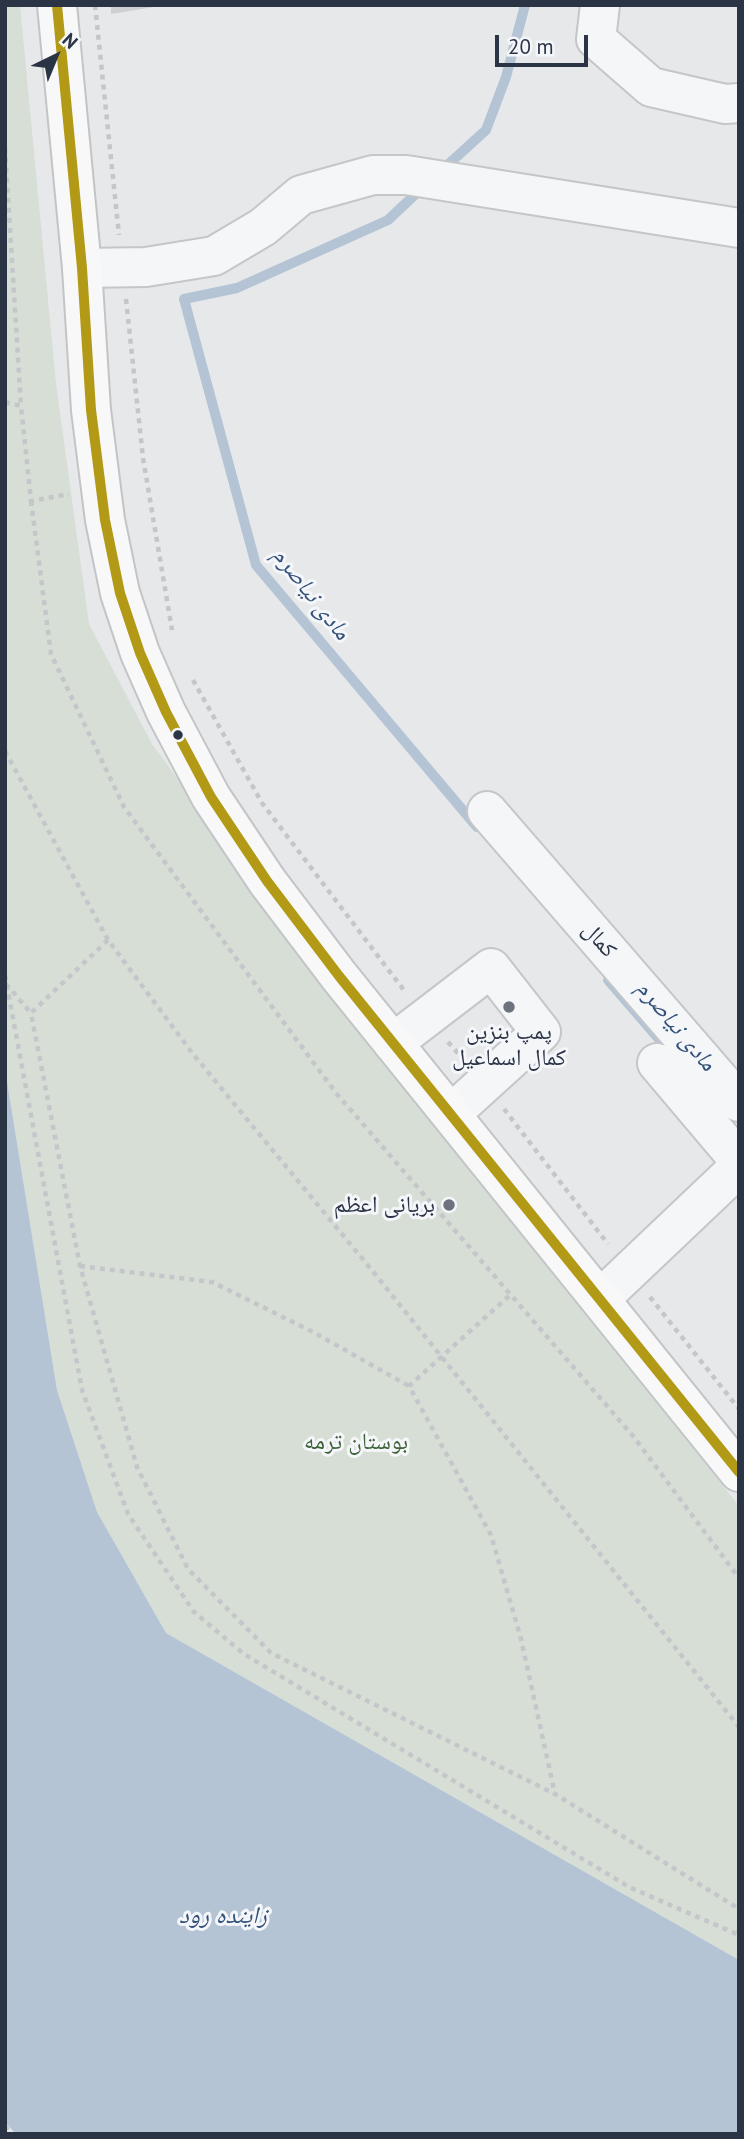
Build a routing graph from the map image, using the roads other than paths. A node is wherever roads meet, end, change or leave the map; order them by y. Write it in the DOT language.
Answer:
graph roads {
  1 [pos="57,5"];
  2 [pos="598,22"];
  3 [pos="739,103"];
  4 [pos="739,228"];
  5 [pos="82,268"];
  6 [pos="487,811"];
  7 [pos="393,1044"];
  8 [pos="657,1063"];
  9 [pos="737,1098"];
  10 [pos="452,1113"];
  11 [pos="739,1160"];
  12 [pos="739,1167"];
  13 [pos="600,1299"];
  14 [pos="733,1451"];
  1 -- 5 [label="main road"];
  2 -- 3 [label="street"];
  4 -- 5 [label="street"];
  5 -- 7 [label="main road"];
  6 -- 9 [label="street, کمال"];
  7 -- 10 [label="main road"];
  7 -- 10 [label="street"];
  8 -- 11 [label="street"];
  10 -- 13 [label="main road"];
  12 -- 13 [label="street"];
  13 -- 14 [label="main road"];
}
